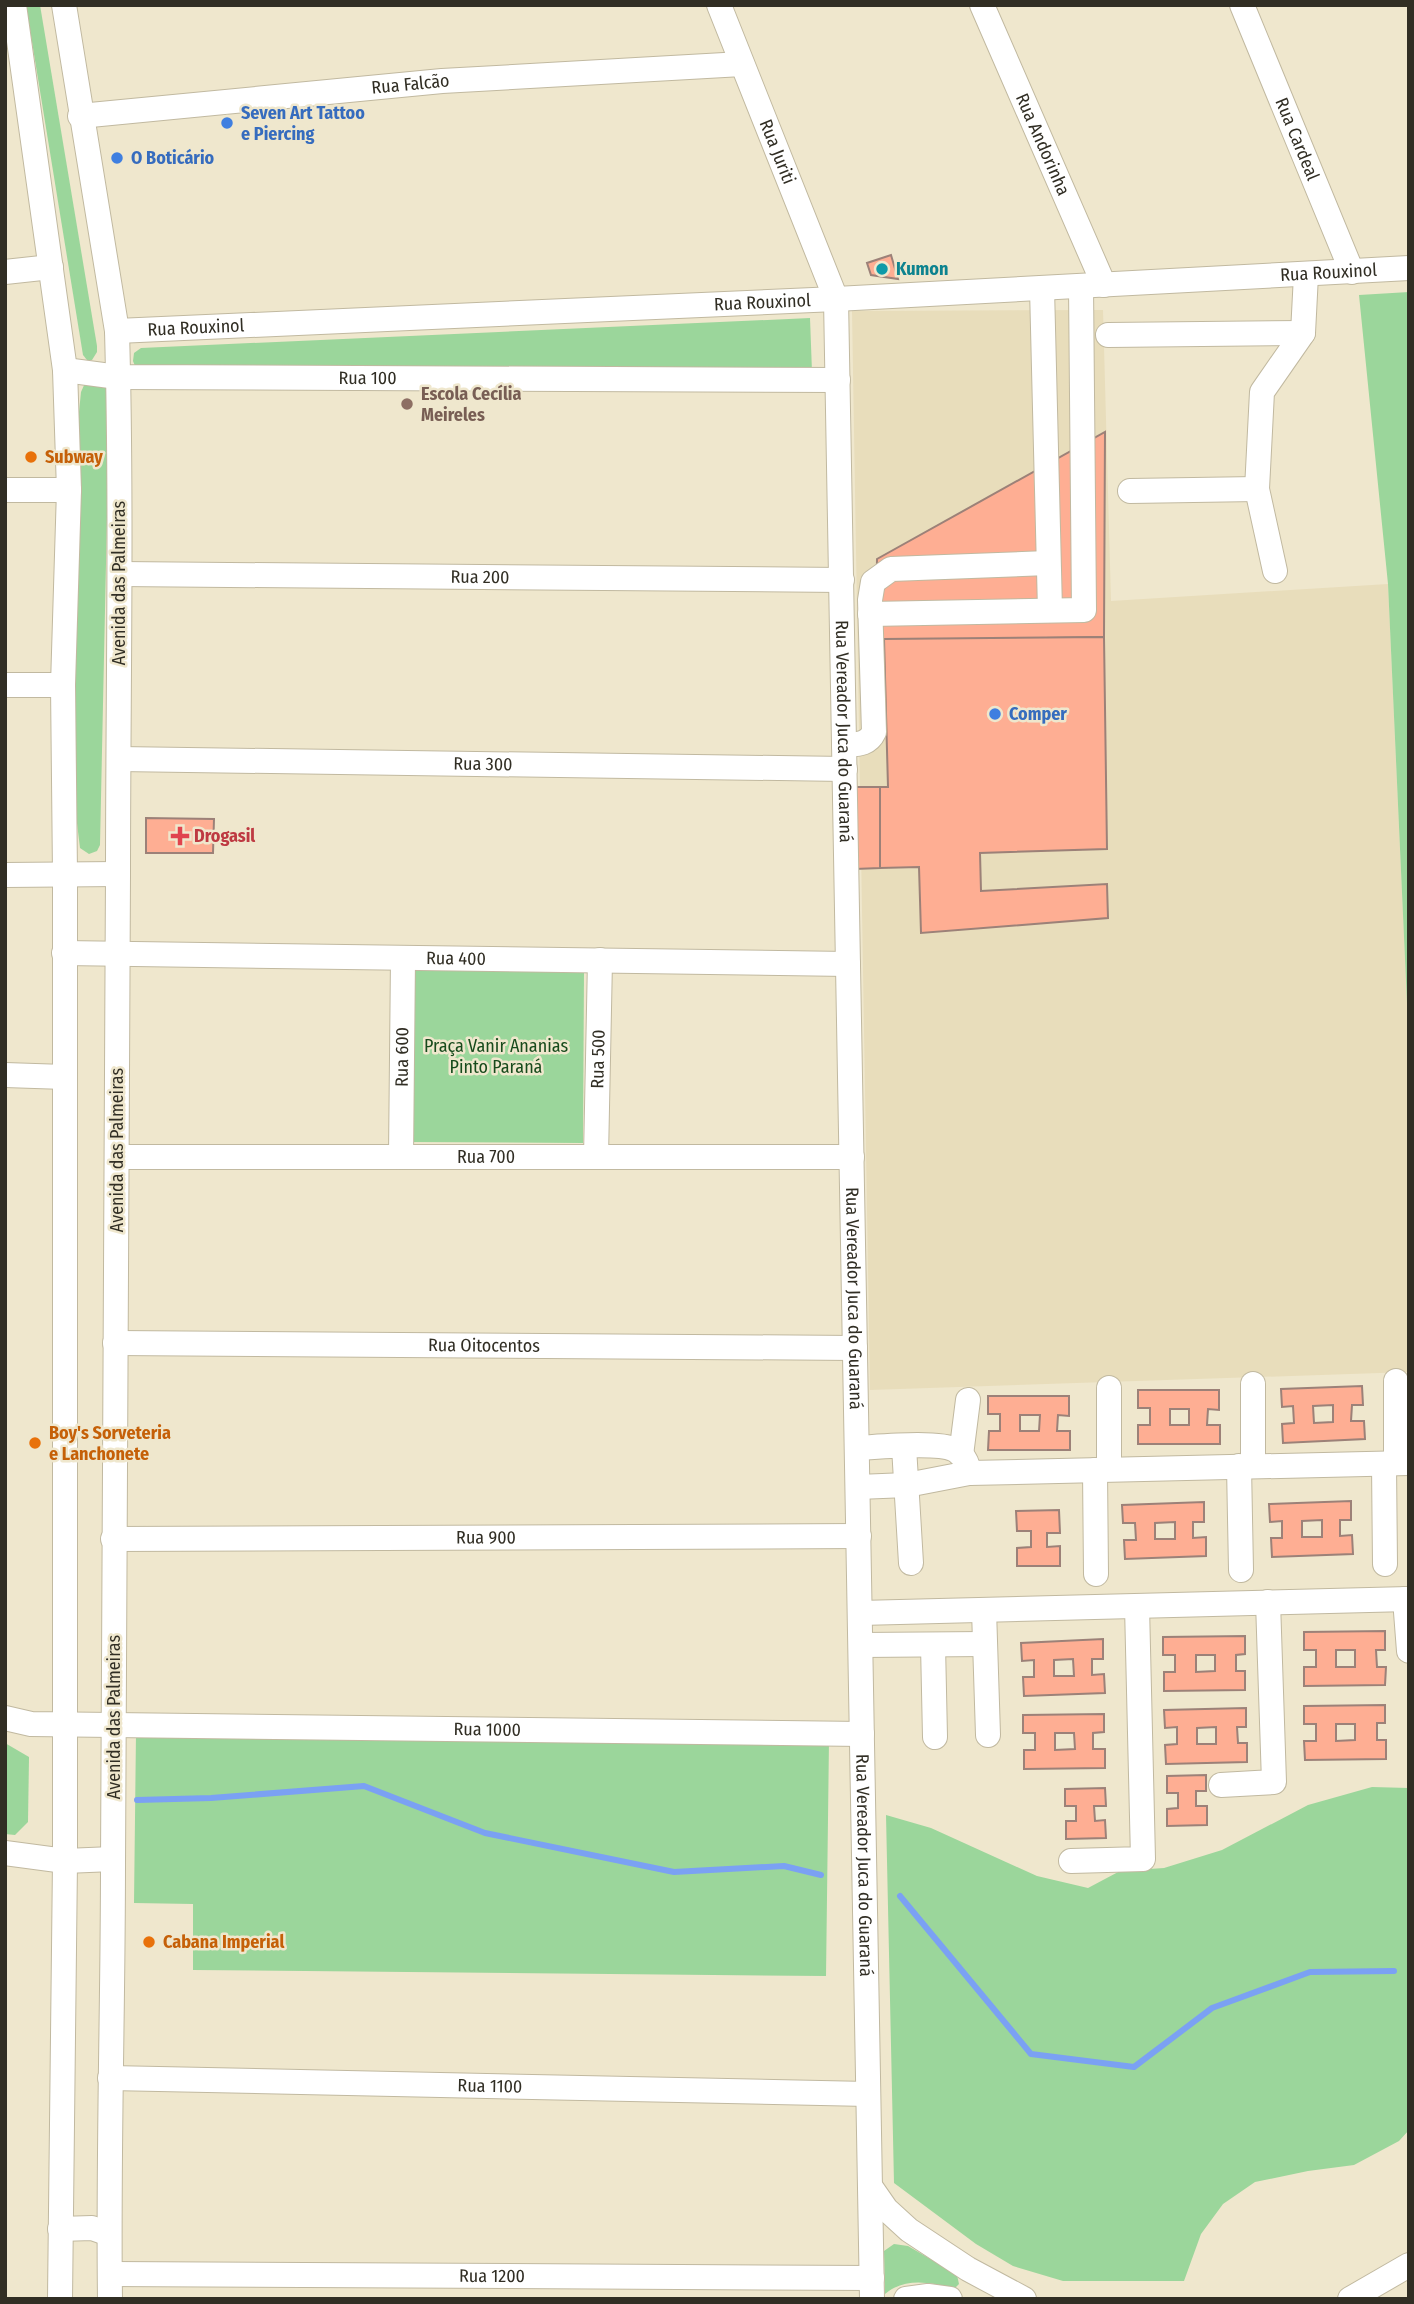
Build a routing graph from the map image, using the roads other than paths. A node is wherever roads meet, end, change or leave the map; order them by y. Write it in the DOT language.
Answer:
graph roads {
  1 [pos="14,5"];
  2 [pos="64,5"];
  3 [pos="719,5"];
  4 [pos="982,5"];
  5 [pos="1242,5"];
  6 [pos="742,64"];
  7 [pos="80,116"];
  8 [pos="51,267"];
  9 [pos="1409,268"];
  10 [pos="5,272"];
  11 [pos="1353,272"];
  12 [pos="1306,275"];
  13 [pos="1092,286"];
  14 [pos="1042,288"];
  15 [pos="836,299"];
  16 [pos="117,331"];
  17 [pos="1303,333"];
  18 [pos="1108,335"];
  19 [pos="65,370"];
  20 [pos="118,377"];
  21 [pos="838,380"];
  22 [pos="1257,489"];
  23 [pos="5,490"];
  24 [pos="69,490"];
  25 [pos="1129,491"];
  26 [pos="1048,563"];
  27 [pos="1275,571"];
  28 [pos="120,574"];
  29 [pos="842,580"];
  30 [pos="1050,610"];
  31 [pos="870,614"];
  32 [pos="5,685"];
  33 [pos="63,685"];
  34 [pos="845,757"];
  35 [pos="119,759"];
  36 [pos="65,874"];
  37 [pos="118,874"];
  38 [pos="5,875"];
  39 [pos="64,953"];
  40 [pos="118,954"];
  41 [pos="403,958"];
  42 [pos="600,960"];
  43 [pos="848,964"];
  44 [pos="5,1074"];
  45 [pos="65,1077"];
  46 [pos="118,1157"];
  47 [pos="401,1157"];
  48 [pos="596,1157"];
  49 [pos="852,1157"];
  50 [pos="115,1343"];
  51 [pos="855,1348"];
  52 [pos="1396,1381"];
  53 [pos="1253,1384"];
  54 [pos="1109,1388"];
  55 [pos="968,1400"];
  56 [pos="904,1447"];
  57 [pos="857,1448"];
  58 [pos="1396,1463"];
  59 [pos="965,1464"];
  60 [pos="1246,1466"];
  61 [pos="1102,1470"];
  62 [pos="907,1485"];
  63 [pos="858,1487"];
  64 [pos="859,1536"];
  65 [pos="113,1539"];
  66 [pos="911,1563"];
  67 [pos="1385,1564"];
  68 [pos="1241,1570"];
  69 [pos="1096,1574"];
  70 [pos="1407,1599"];
  71 [pos="1268,1602"];
  72 [pos="1137,1606"];
  73 [pos="984,1610"];
  74 [pos="860,1613"];
  75 [pos="985,1644"];
  76 [pos="860,1645"];
  77 [pos="933,1645"];
  78 [pos="1409,1651"];
  79 [pos="5,1718"];
  80 [pos="64,1724"];
  81 [pos="114,1725"];
  82 [pos="862,1734"];
  83 [pos="988,1735"];
  84 [pos="935,1737"];
  85 [pos="1221,1785"];
  86 [pos="5,1853"];
  87 [pos="113,1858"];
  88 [pos="65,1861"];
  89 [pos="1071,1861"];
  90 [pos="110,2078"];
  91 [pos="869,2094"];
  92 [pos="870,2186"];
  93 [pos="61,2229"];
  94 [pos="109,2234"];
  95 [pos="923,2239"];
  96 [pos="871,2247"];
  97 [pos="1409,2265"];
  98 [pos="110,2274"];
  99 [pos="872,2289"];
  100 [pos="60,2299"];
  101 [pos="110,2299"];
  102 [pos="906,2299"];
  103 [pos="950,2299"];
  104 [pos="1024,2299"];
  105 [pos="1350,2299"];
  1 -- 8 [label="street"];
  2 -- 7 [label="street, Avenida das Palmeiras"];
  3 -- 6 [label="street, Rua Juriti"];
  4 -- 13 [label="street, Rua Andorinha"];
  5 -- 11 [label="street, Rua Cardeal"];
  6 -- 7 [label="street, Rua Falcão"];
  6 -- 15 [label="street, Rua Juriti"];
  7 -- 16 [label="street, Avenida das Palmeiras"];
  8 -- 10 [label="street"];
  8 -- 19 [label="street"];
  9 -- 11 [label="street, Rua Rouxinol"];
  11 -- 12 [label="street, Rua Rouxinol"];
  12 -- 13 [label="street, Rua Rouxinol"];
  12 -- 17 [label="street"];
  13 -- 14 [label="street, Rua Rouxinol"];
  13 -- 30 [label="street"];
  14 -- 15 [label="street, Rua Rouxinol"];
  14 -- 26 [label="street"];
  15 -- 16 [label="street, Rua Rouxinol"];
  15 -- 21 [label="street, Rua Vereador Juca do Guaraná"];
  16 -- 20 [label="street, Avenida das Palmeiras"];
  17 -- 18 [label="street"];
  17 -- 22 [label="street"];
  19 -- 20 [label="street, Rua 100"];
  19 -- 24 [label="street"];
  20 -- 21 [label="street, Rua 100"];
  20 -- 28 [label="street, Avenida das Palmeiras"];
  21 -- 29 [label="street, Rua Vereador Juca do Guaraná"];
  22 -- 25 [label="street"];
  22 -- 27 [label="street"];
  23 -- 24 [label="street"];
  24 -- 33 [label="street"];
  26 -- 30 [label="street"];
  26 -- 31 [label="street"];
  28 -- 29 [label="street, Rua 200"];
  28 -- 35 [label="street, Avenida das Palmeiras"];
  29 -- 34 [label="street, Rua Vereador Juca do Guaraná"];
  30 -- 31 [label="street"];
  31 -- 34 [label="street"];
  32 -- 33 [label="street"];
  33 -- 36 [label="street"];
  34 -- 35 [label="street, Rua 300"];
  34 -- 43 [label="street, Rua Vereador Juca do Guaraná"];
  35 -- 37 [label="street, Avenida das Palmeiras"];
  36 -- 37 [label="street"];
  36 -- 38 [label="street"];
  36 -- 39 [label="street"];
  37 -- 40 [label="street, Avenida das Palmeiras"];
  39 -- 40 [label="street, Rua 400"];
  39 -- 45 [label="street"];
  40 -- 41 [label="street, Rua 400"];
  40 -- 46 [label="street, Avenida das Palmeiras"];
  41 -- 42 [label="street, Rua 400"];
  41 -- 47 [label="street, Rua 600"];
  42 -- 43 [label="street, Rua 400"];
  42 -- 48 [label="street, Rua 500"];
  43 -- 49 [label="street, Rua Vereador Juca do Guaraná"];
  44 -- 45 [label="street"];
  45 -- 80 [label="street"];
  46 -- 47 [label="street, Rua 700"];
  46 -- 50 [label="street, Avenida das Palmeiras"];
  47 -- 48 [label="street, Rua 700"];
  48 -- 49 [label="street, Rua 700"];
  49 -- 51 [label="street, Rua Vereador Juca do Guaraná"];
  50 -- 51 [label="street, Rua Oitocentos"];
  50 -- 65 [label="street, Avenida das Palmeiras"];
  51 -- 57 [label="street, Rua Vereador Juca do Guaraná"];
  52 -- 58 [label="street"];
  53 -- 60 [label="street"];
  54 -- 61 [label="street"];
  55 -- 59 [label="street"];
  56 -- 57 [label="street"];
  56 -- 59 [label="street"];
  56 -- 62 [label="street"];
  57 -- 63 [label="street, Rua Vereador Juca do Guaraná"];
  58 -- 60 [label="street"];
  58 -- 67 [label="street"];
  59 -- 61 [label="street"];
  59 -- 62 [label="street"];
  60 -- 61 [label="street"];
  60 -- 68 [label="street"];
  61 -- 69 [label="street"];
  62 -- 63 [label="street"];
  62 -- 66 [label="street"];
  63 -- 64 [label="street, Rua Vereador Juca do Guaraná"];
  64 -- 65 [label="street, Rua 900"];
  64 -- 74 [label="street, Rua Vereador Juca do Guaraná"];
  65 -- 81 [label="street, Avenida das Palmeiras"];
  70 -- 71 [label="street"];
  70 -- 78 [label="street"];
  71 -- 72 [label="street"];
  71 -- 85 [label="street"];
  72 -- 73 [label="street"];
  72 -- 89 [label="street"];
  73 -- 74 [label="street"];
  73 -- 75 [label="street"];
  74 -- 76 [label="street, Rua Vereador Juca do Guaraná"];
  75 -- 77 [label="street"];
  75 -- 83 [label="street"];
  76 -- 77 [label="street"];
  76 -- 82 [label="street, Rua Vereador Juca do Guaraná"];
  77 -- 84 [label="street"];
  79 -- 80 [label="street, Rua 1000"];
  80 -- 81 [label="street, Rua 1000"];
  80 -- 88 [label="street"];
  81 -- 82 [label="street, Rua 1000"];
  81 -- 87 [label="street, Avenida das Palmeiras"];
  82 -- 91 [label="street, Rua Vereador Juca do Guaraná"];
  86 -- 88 [label="street"];
  87 -- 88 [label="street"];
  87 -- 90 [label="street, Avenida das Palmeiras"];
  88 -- 93 [label="street"];
  90 -- 91 [label="street, Rua 1100"];
  90 -- 94 [label="street, Avenida das Palmeiras"];
  91 -- 92 [label="street, Rua Vereador Juca do Guaraná"];
  92 -- 95 [label="street"];
  92 -- 96 [label="street, Rua Vereador Juca do Guaraná"];
  93 -- 94 [label="street"];
  93 -- 100 [label="street"];
  94 -- 98 [label="street, Avenida das Palmeiras"];
  95 -- 96 [label="street"];
  95 -- 104 [label="street"];
  96 -- 99 [label="street, Rua Vereador Juca do Guaraná"];
  97 -- 105 [label="street"];
  98 -- 99 [label="street, Rua 1200"];
  98 -- 101 [label="street, Avenida das Palmeiras"];
  102 -- 103 [label="street"];
}
